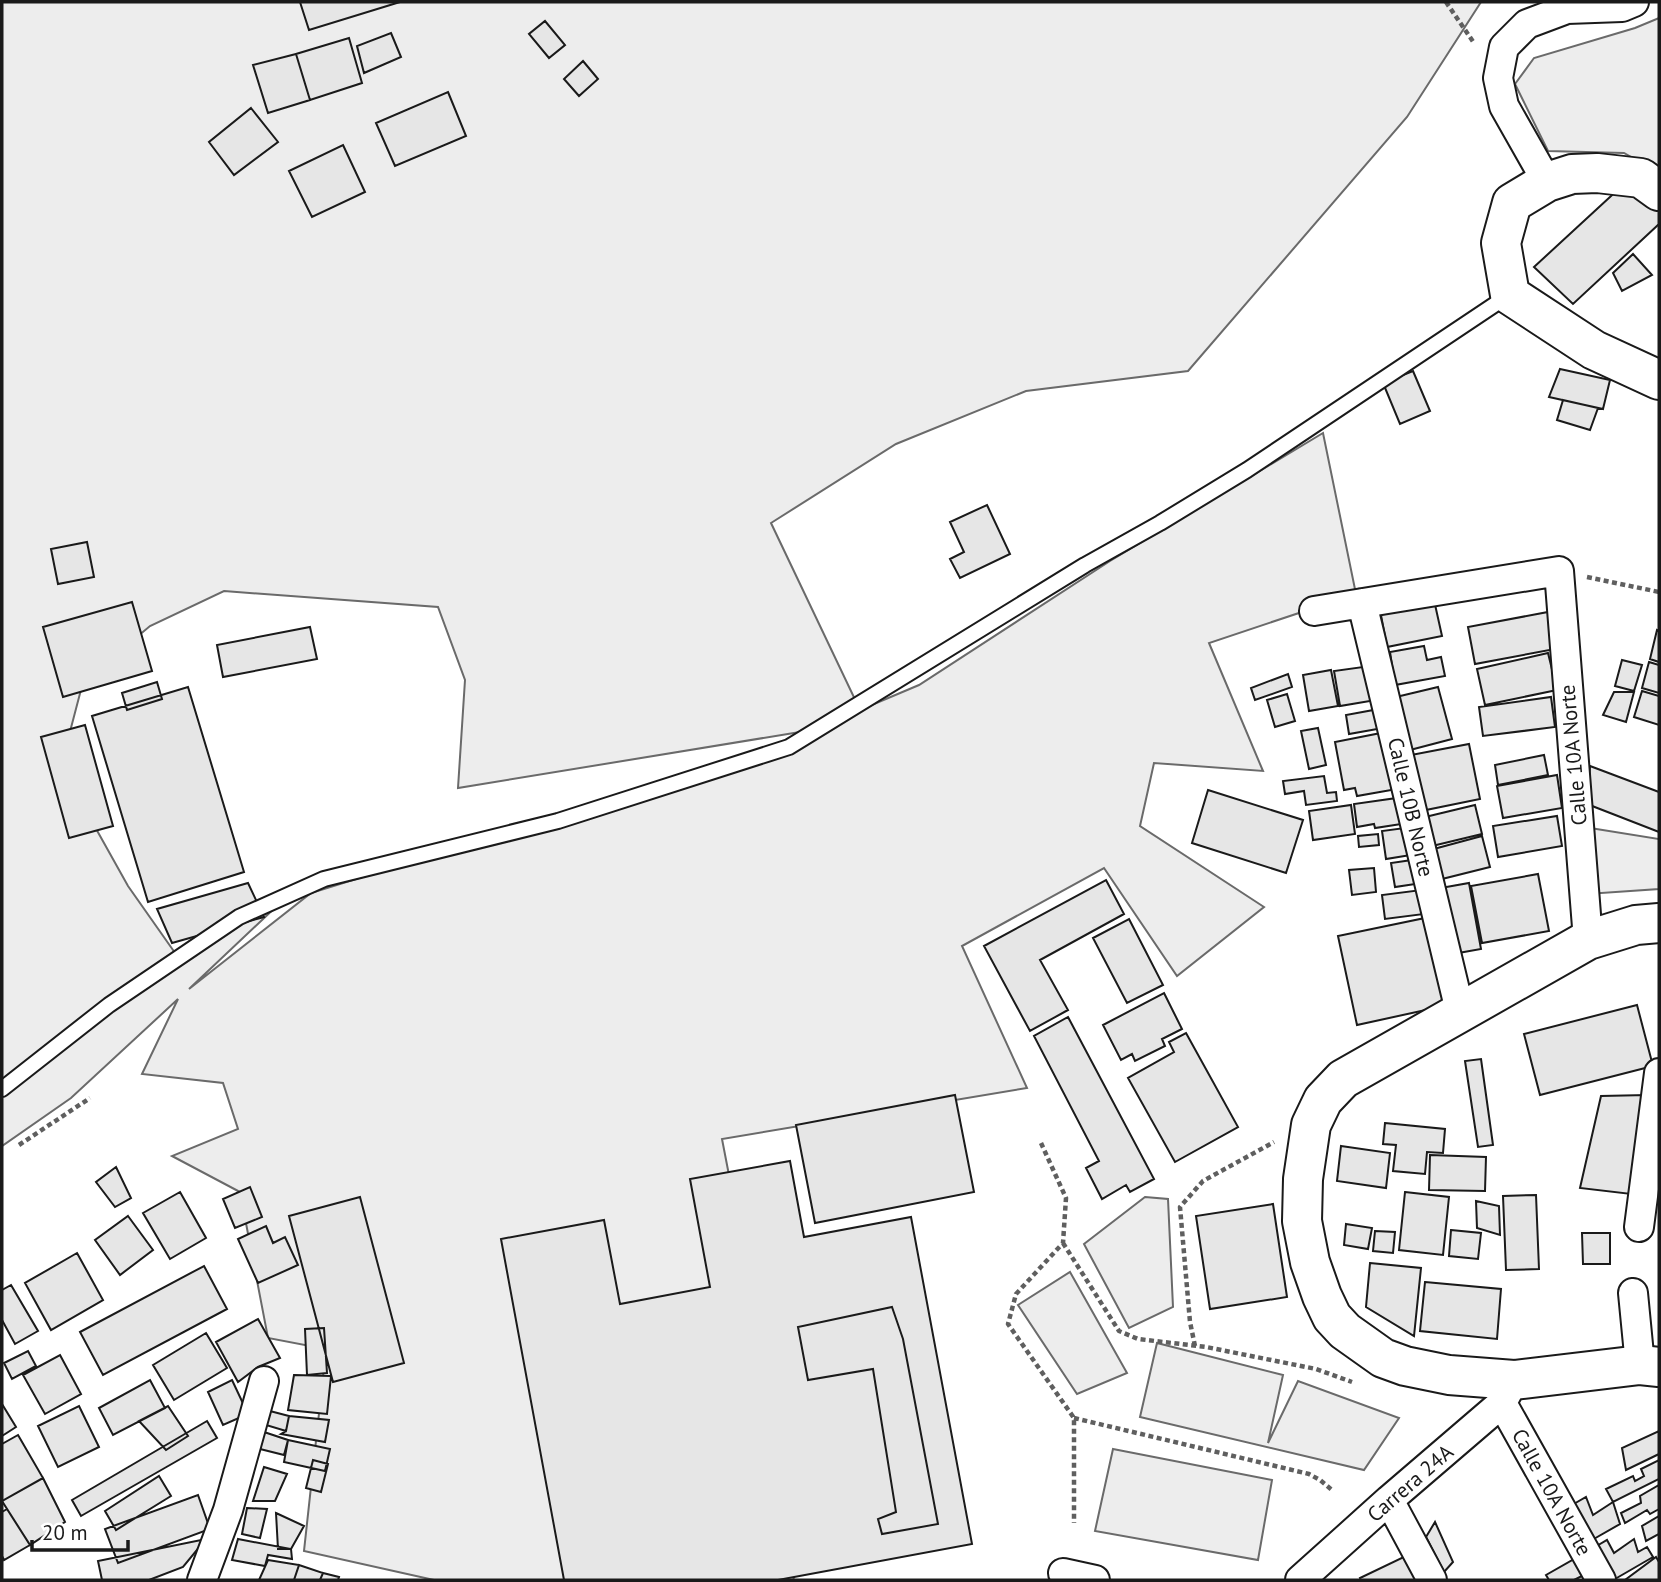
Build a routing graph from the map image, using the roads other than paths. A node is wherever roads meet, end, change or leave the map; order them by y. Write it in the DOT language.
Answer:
graph roads {
  1 [pos="1634,2"];
  2 [pos="1547,182"];
  3 [pos="1650,185"];
  4 [pos="1510,295"];
  5 [pos="1659,380"];
  6 [pos="1362,603"];
  7 [pos="1314,611"];
  8 [pos="1659,923"];
  9 [pos="1588,940"];
  10 [pos="1460,1011"];
  11 [pos="1659,1073"];
  12 [pos="2,1089"];
  13 [pos="1639,1227"];
  14 [pos="1633,1293"];
  15 [pos="1652,1364"];
  16 [pos="264,1381"];
  17 [pos="1508,1392"];
  18 [pos="1389,1500"];
  19 [pos="202,1580"];
  20 [pos="1300,1580"];
  21 [pos="1433,1580"];
  22 [pos="1601,1580"];
  1 -- 2 [label="street"];
  2 -- 3 [label="street"];
  2 -- 4 [label="street"];
  4 -- 5 [label="street"];
  4 -- 12 [label="lane"];
  6 -- 7 [label="street"];
  6 -- 9 [label="street, Calle 10A Norte"];
  6 -- 10 [label="street, Calle 10B Norte"];
  8 -- 9 [label="street"];
  9 -- 10 [label="street"];
  10 -- 17 [label="street"];
  11 -- 13 [label="street"];
  14 -- 15 [label="street"];
  15 -- 17 [label="street"];
  16 -- 19 [label="street"];
  17 -- 18 [label="street, Carrera 24A"];
  17 -- 22 [label="street, Calle 10A Norte"];
  18 -- 20 [label="street, Carrera 24A"];
  18 -- 21 [label="street"];
}
